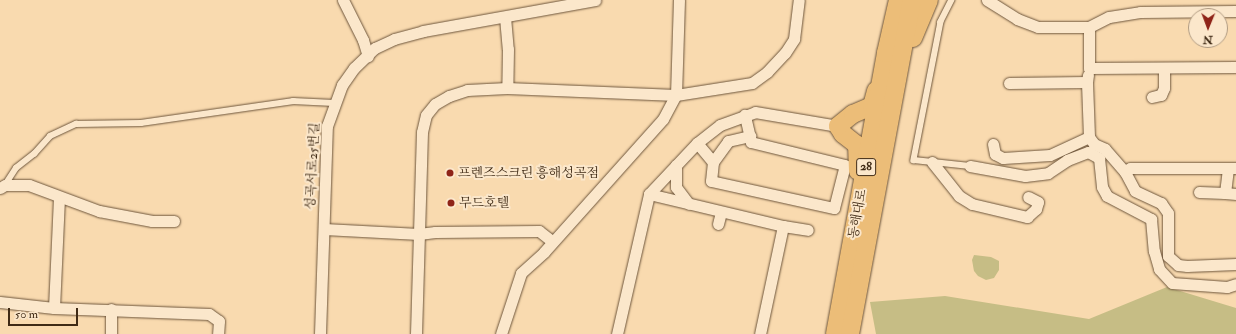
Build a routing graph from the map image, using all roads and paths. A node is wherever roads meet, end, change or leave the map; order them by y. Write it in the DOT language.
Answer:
graph roads {
  1 [pos="343,0"];
  2 [pos="595,0"];
  3 [pos="679,0"];
  4 [pos="799,0"];
  5 [pos="891,0"];
  6 [pos="898,0"];
  7 [pos="912,0"];
  8 [pos="929,0"];
  9 [pos="952,0"];
  10 [pos="987,0"];
  11 [pos="1236,11"];
  12 [pos="505,17"];
  13 [pos="1089,27"];
  14 [pos="886,53"];
  15 [pos="368,56"];
  16 [pos="1236,67"];
  17 [pos="1088,68"];
  18 [pos="1164,68"];
  19 [pos="898,76"];
  20 [pos="1087,82"];
  21 [pos="1009,83"];
  22 [pos="507,88"];
  23 [pos="676,95"];
  24 [pos="1152,97"];
  25 [pos="334,103"];
  26 [pos="745,115"];
  27 [pos="838,126"];
  28 [pos="750,136"];
  29 [pos="1089,137"];
  30 [pos="697,143"];
  31 [pos="993,144"];
  32 [pos="714,162"];
  33 [pos="932,162"];
  34 [pos="676,165"];
  35 [pos="970,166"];
  36 [pos="1232,168"];
  37 [pos="1125,172"];
  38 [pos="2,186"];
  39 [pos="1199,192"];
  40 [pos="649,194"];
  41 [pos="1231,194"];
  42 [pos="59,197"];
  43 [pos="1028,197"];
  44 [pos="689,204"];
  45 [pos="721,212"];
  46 [pos="858,212"];
  47 [pos="174,221"];
  48 [pos="718,224"];
  49 [pos="782,226"];
  50 [pos="324,228"];
  51 [pos="808,230"];
  52 [pos="419,234"];
  53 [pos="552,241"];
  54 [pos="1236,264"];
  55 [pos="1236,284"];
  56 [pos="857,295"];
  57 [pos="0,302"];
  58 [pos="54,308"];
  59 [pos="111,309"];
  60 [pos="110,334"];
  61 [pos="218,334"];
  62 [pos="320,334"];
  63 [pos="416,334"];
  64 [pos="501,334"];
  65 [pos="617,334"];
  66 [pos="760,334"];
  67 [pos="835,334"];
  68 [pos="850,334"];
  69 [pos="859,334"];
  1 -- 15 [label="street"];
  2 -- 12 [label="street, 성곡서로25번길"];
  3 -- 23 [label="street"];
  4 -- 23 [label="street"];
  5 -- 14 [label="main road"];
  6 -- 14 [label="main road, 동해대로 / 28"];
  7 -- 19 [label="main road"];
  8 -- 19 [label="main road"];
  9 -- 33 [label="lane"];
  10 -- 13 [label="street"];
  11 -- 13 [label="street"];
  12 -- 15 [label="street, 성곡서로25번길"];
  12 -- 22 [label="street"];
  13 -- 17 [label="street"];
  14 -- 27 [label="main road"];
  14 -- 46 [label="main road, 동해대로 / 28"];
  15 -- 25 [label="street, 성곡서로25번길"];
  16 -- 18 [label="street"];
  17 -- 18 [label="street"];
  17 -- 20 [label="street"];
  18 -- 24 [label="street"];
  19 -- 56 [label="main road"];
  20 -- 21 [label="street"];
  20 -- 29 [label="street"];
  22 -- 23 [label="street"];
  22 -- 52 [label="street"];
  23 -- 53 [label="street"];
  25 -- 38 [label="lane"];
  25 -- 50 [label="street, 성곡서로25번길"];
  26 -- 27 [label="street"];
  26 -- 28 [label="street"];
  26 -- 30 [label="street"];
  27 -- 46 [label="main road"];
  28 -- 32 [label="street"];
  28 -- 32 [label="street"];
  29 -- 31 [label="street"];
  29 -- 37 [label="street"];
  30 -- 32 [label="street"];
  30 -- 34 [label="street"];
  33 -- 35 [label="lane"];
  33 -- 43 [label="street"];
  34 -- 40 [label="street"];
  34 -- 44 [label="street"];
  35 -- 55 [label="street"];
  36 -- 37 [label="street"];
  36 -- 41 [label="street"];
  37 -- 54 [label="street"];
  38 -- 42 [label="street"];
  39 -- 41 [label="street"];
  40 -- 44 [label="street"];
  40 -- 65 [label="street"];
  42 -- 47 [label="street"];
  42 -- 58 [label="street"];
  44 -- 45 [label="street"];
  45 -- 48 [label="street"];
  45 -- 49 [label="street"];
  46 -- 67 [label="main road, 동해대로 / 28"];
  49 -- 51 [label="street"];
  49 -- 66 [label="street"];
  50 -- 52 [label="street"];
  50 -- 62 [label="street, 성곡서로25번길"];
  52 -- 53 [label="street"];
  52 -- 63 [label="street"];
  53 -- 64 [label="street"];
  56 -- 68 [label="main road"];
  56 -- 69 [label="main road"];
  57 -- 58 [label="street"];
  58 -- 59 [label="street"];
  59 -- 60 [label="street"];
  59 -- 61 [label="street"];
}
